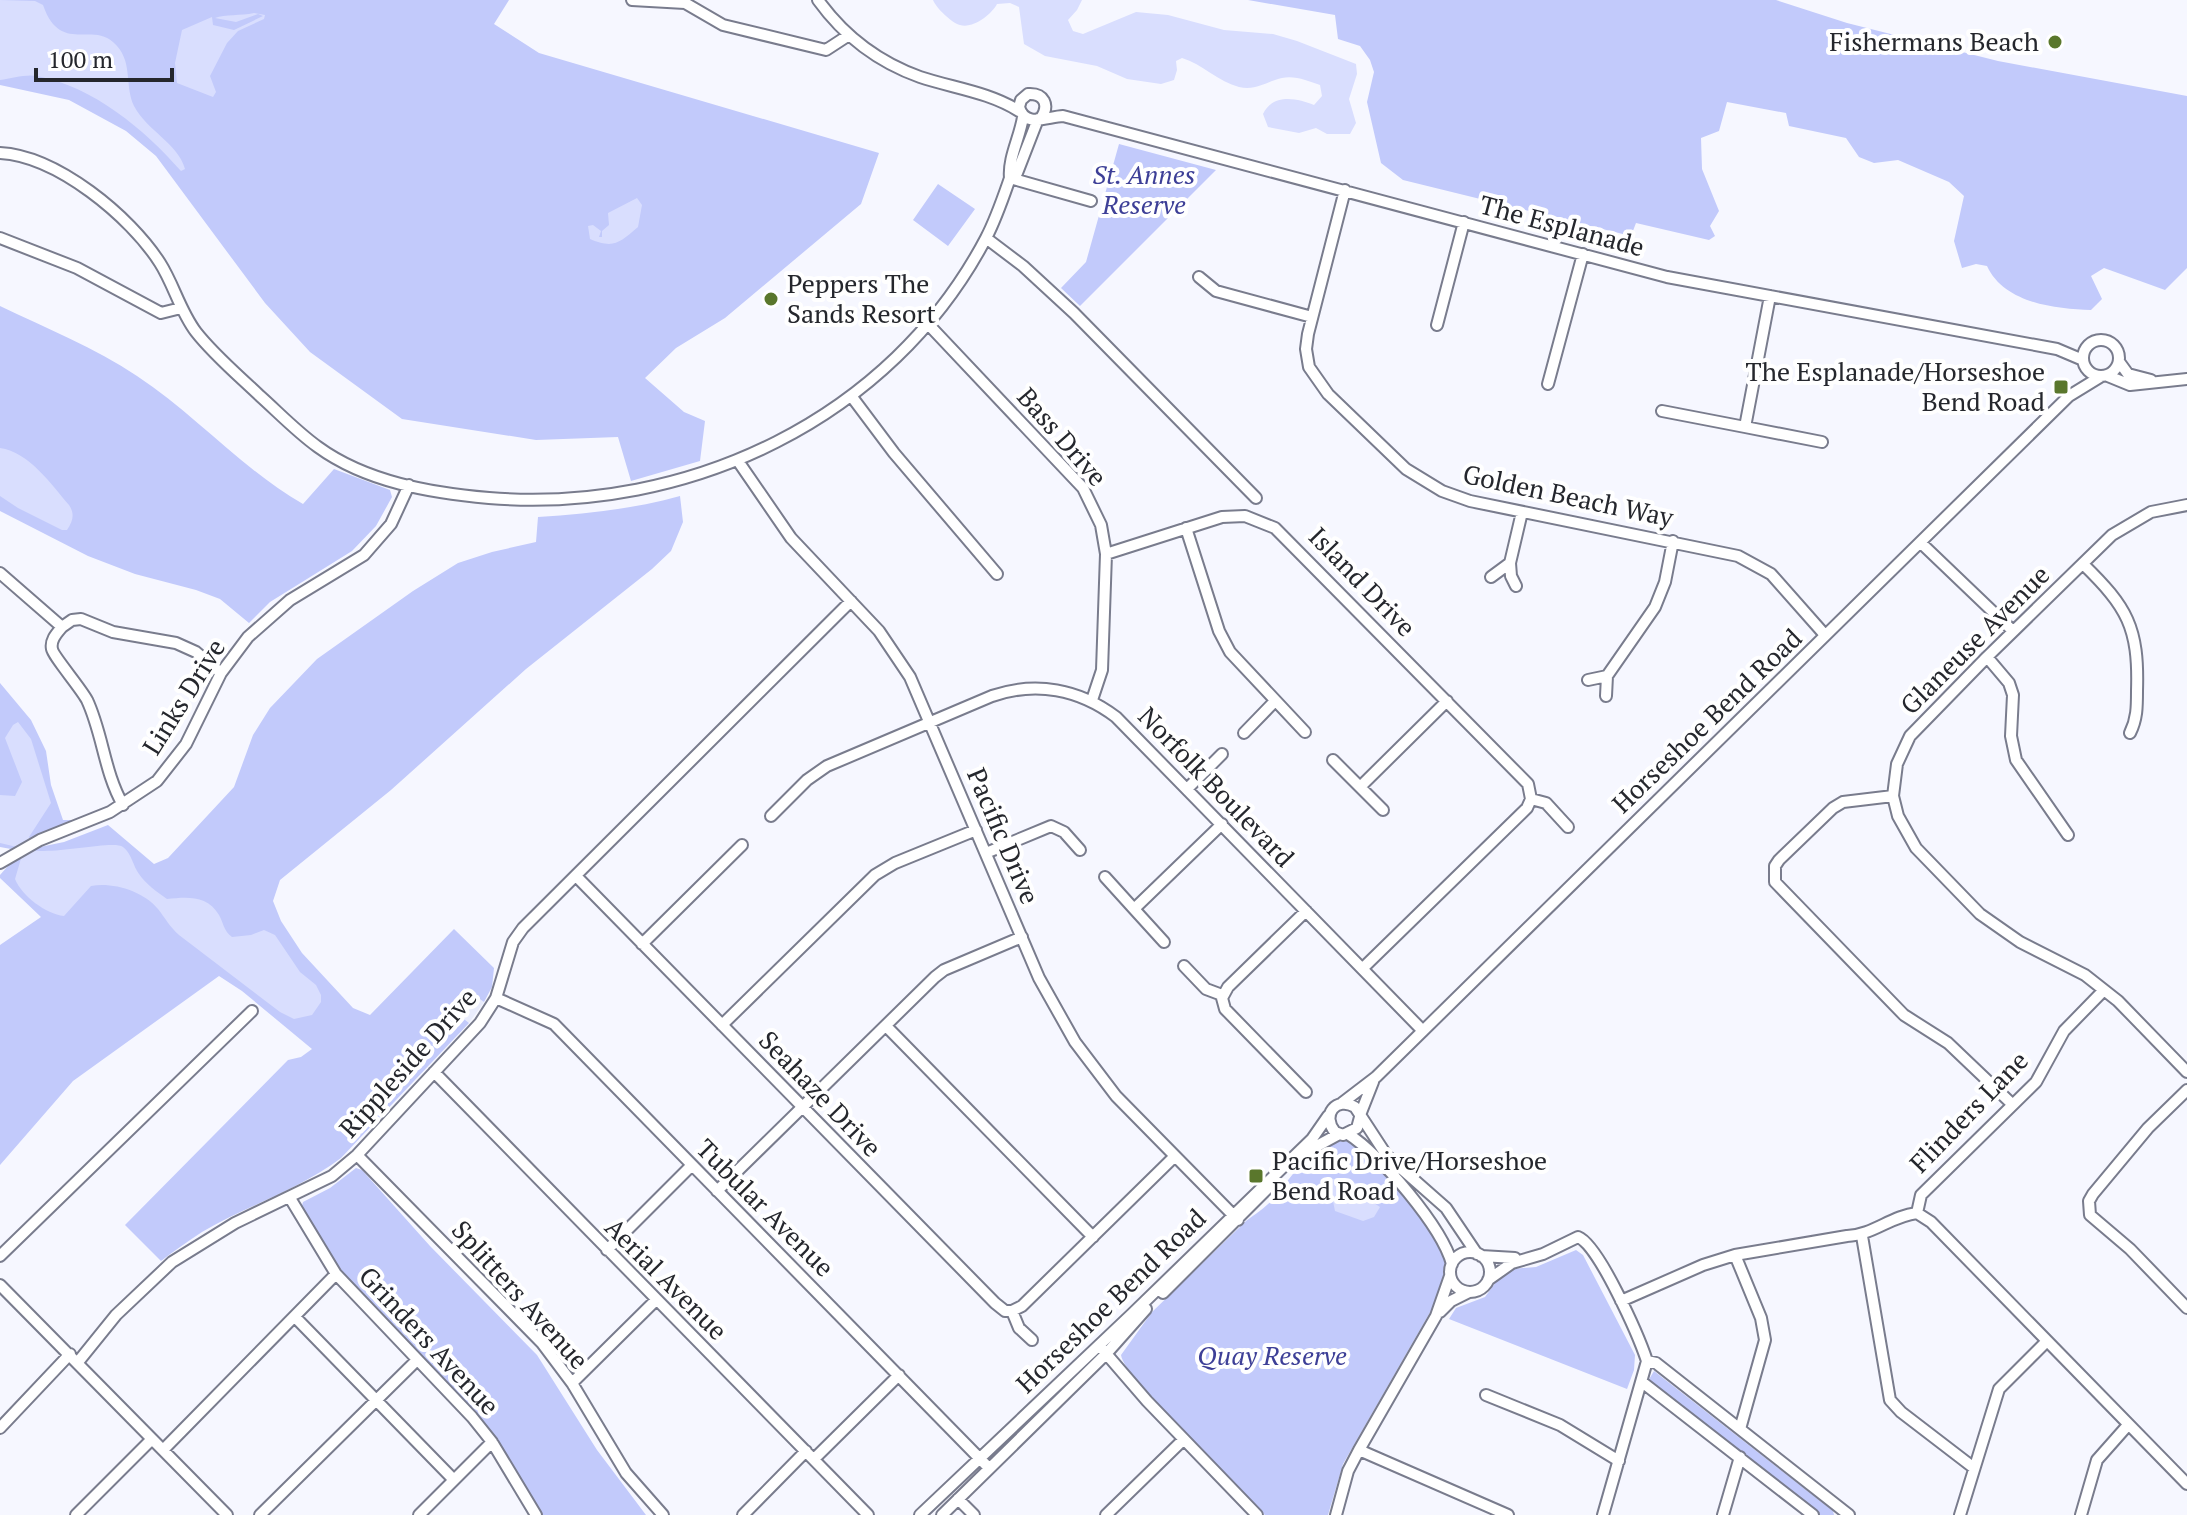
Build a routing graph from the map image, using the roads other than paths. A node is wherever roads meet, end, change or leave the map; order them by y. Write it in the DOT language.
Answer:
graph roads {
  1 [pos="632,0"];
  2 [pos="818,0"];
  3 [pos="849,35"];
  4 [pos="1024,97"];
  5 [pos="994,98"];
  6 [pos="1045,103"];
  7 [pos="1021,114"];
  8 [pos="1063,116"];
  9 [pos="1039,118"];
  10 [pos="0,153"];
  11 [pos="1010,178"];
  12 [pos="1345,190"];
  13 [pos="1091,201"];
  14 [pos="1464,222"];
  15 [pos="0,238"];
  16 [pos="986,238"];
  17 [pos="1583,254"];
  18 [pos="1199,277"];
  19 [pos="1770,296"];
  20 [pos="181,308"];
  21 [pos="1312,317"];
  22 [pos="928,324"];
  23 [pos="1437,325"];
  24 [pos="2090,344"];
  25 [pos="2057,349"];
  26 [pos="2120,363"];
  27 [pos="2084,364"];
  28 [pos="2104,376"];
  29 [pos="2187,379"];
  30 [pos="2157,382"];
  31 [pos="1548,384"];
  32 [pos="2069,396"];
  33 [pos="852,397"];
  34 [pos="1662,411"];
  35 [pos="1745,427"];
  36 [pos="1822,442"];
  37 [pos="738,461"];
  38 [pos="409,485"];
  39 [pos="1256,498"];
  40 [pos="2187,505"];
  41 [pos="1522,512"];
  42 [pos="1186,528"];
  43 [pos="1673,541"];
  44 [pos="1921,543"];
  45 [pos="1106,554"];
  46 [pos="1510,563"];
  47 [pos="2083,564"];
  48 [pos="0,573"];
  49 [pos="997,574"];
  50 [pos="1491,577"];
  51 [pos="1516,586"];
  52 [pos="851,601"];
  53 [pos="62,627"];
  54 [pos="2013,631"];
  55 [pos="1825,635"];
  56 [pos="1987,657"];
  57 [pos="221,673"];
  58 [pos="1607,676"];
  59 [pos="1588,680"];
  60 [pos="1606,696"];
  61 [pos="1092,700"];
  62 [pos="1275,701"];
  63 [pos="1447,701"];
  64 [pos="931,722"];
  65 [pos="1305,732"];
  66 [pos="1244,733"];
  67 [pos="2130,733"];
  68 [pos="1222,754"];
  69 [pos="1333,760"];
  70 [pos="1360,787"];
  71 [pos="1187,789"];
  72 [pos="1893,796"];
  73 [pos="1531,799"];
  74 [pos="123,805"];
  75 [pos="1383,810"];
  76 [pos="771,816"];
  77 [pos="1222,824"];
  78 [pos="1568,827"];
  79 [pos="976,830"];
  80 [pos="2068,835"];
  81 [pos="742,845"];
  82 [pos="1080,850"];
  83 [pos="986,853"];
  84 [pos="0,863"];
  85 [pos="576,876"];
  86 [pos="1105,877"];
  87 [pos="1134,909"];
  88 [pos="1306,911"];
  89 [pos="1022,937"];
  90 [pos="1164,942"];
  91 [pos="642,944"];
  92 [pos="1184,966"];
  93 [pos="1363,968"];
  94 [pos="2104,990"];
  95 [pos="1222,995"];
  96 [pos="496,998"];
  97 [pos="252,1011"];
  98 [pos="722,1025"];
  99 [pos="886,1026"];
  100 [pos="1423,1031"];
  101 [pos="434,1072"];
  102 [pos="2187,1072"];
  103 [pos="1376,1077"];
  104 [pos="2187,1090"];
  105 [pos="1306,1092"];
  106 [pos="1342,1103"];
  107 [pos="2012,1104"];
  108 [pos="802,1107"];
  109 [pos="1328,1116"];
  110 [pos="1360,1116"];
  111 [pos="1344,1134"];
  112 [pos="357,1155"];
  113 [pos="1174,1157"];
  114 [pos="692,1165"];
  115 [pos="717,1191"];
  116 [pos="290,1198"];
  117 [pos="1917,1213"];
  118 [pos="1235,1217"];
  119 [pos="1862,1236"];
  120 [pos="1093,1237"];
  121 [pos="607,1250"];
  122 [pos="1479,1255"];
  123 [pos="1735,1255"];
  124 [pos="0,1256"];
  125 [pos="1524,1258"];
  126 [pos="1452,1264"];
  127 [pos="336,1274"];
  128 [pos="1450,1276"];
  129 [pos="1488,1280"];
  130 [pos="0,1285"];
  131 [pos="1470,1292"];
  132 [pos="656,1300"];
  133 [pos="1621,1301"];
  134 [pos="2187,1308"];
  135 [pos="1012,1311"];
  136 [pos="1436,1316"];
  137 [pos="295,1317"];
  138 [pos="1032,1340"];
  139 [pos="2047,1341"];
  140 [pos="1102,1350"];
  141 [pos="74,1358"];
  142 [pos="417,1360"];
  143 [pos="1647,1361"];
  144 [pos="899,1375"];
  145 [pos="1642,1382"];
  146 [pos="572,1383"];
  147 [pos="1486,1395"];
  148 [pos="376,1400"];
  149 [pos="2128,1425"];
  150 [pos="0,1428"];
  151 [pos="1740,1429"];
  152 [pos="152,1439"];
  153 [pos="1183,1440"];
  154 [pos="492,1442"];
  155 [pos="163,1450"];
  156 [pos="1359,1450"];
  157 [pos="810,1455"];
  158 [pos="979,1457"];
  159 [pos="1740,1457"];
  160 [pos="1619,1461"];
  161 [pos="989,1468"];
  162 [pos="1974,1468"];
  163 [pos="454,1480"];
  164 [pos="2187,1484"];
  165 [pos="958,1499"];
  166 [pos="1844,1513"];
  167 [pos="76,1515"];
  168 [pos="227,1515"];
  169 [pos="260,1515"];
  170 [pos="419,1515"];
  171 [pos="536,1515"];
  172 [pos="663,1515"];
  173 [pos="743,1515"];
  174 [pos="868,1515"];
  175 [pos="920,1515"];
  176 [pos="942,1515"];
  177 [pos="974,1515"];
  178 [pos="1106,1515"];
  179 [pos="1257,1515"];
  180 [pos="1336,1515"];
  181 [pos="1508,1515"];
  182 [pos="1603,1515"];
  183 [pos="1723,1515"];
  184 [pos="1813,1515"];
  185 [pos="1960,1515"];
  186 [pos="2081,1515"];
  1 -- 3 [label="street"];
  2 -- 3 [label="street, The Esplanade"];
  3 -- 5 [label="street, The Esplanade"];
  4 -- 5 [label="street, The Esplanade"];
  4 -- 6 [label="street, The Esplanade"];
  4 -- 7 [label="street"];
  5 -- 7 [label="street, The Esplanade"];
  6 -- 8 [label="street, The Esplanade"];
  6 -- 9 [label="street"];
  7 -- 9 [label="street, The Esplanade"];
  7 -- 11 [label="street"];
  8 -- 9 [label="street, The Esplanade"];
  8 -- 12 [label="street, The Esplanade"];
  9 -- 11 [label="street"];
  10 -- 20 [label="street"];
  11 -- 13 [label="street"];
  11 -- 16 [label="street"];
  12 -- 14 [label="street, The Esplanade"];
  12 -- 21 [label="street, Golden Beach Way"];
  14 -- 17 [label="street, The Esplanade"];
  14 -- 23 [label="street"];
  15 -- 20 [label="street"];
  16 -- 22 [label="street"];
  16 -- 39 [label="street"];
  17 -- 19 [label="street, The Esplanade"];
  17 -- 31 [label="street"];
  18 -- 21 [label="street"];
  19 -- 25 [label="street, The Esplanade"];
  19 -- 35 [label="street"];
  20 -- 38 [label="street"];
  21 -- 41 [label="street, Golden Beach Way"];
  22 -- 33 [label="street"];
  22 -- 45 [label="street, Bass Drive"];
  24 -- 25 [label="street, The Esplanade"];
  24 -- 26 [label="street"];
  24 -- 27 [label="street"];
  25 -- 27 [label="street, The Esplanade"];
  26 -- 28 [label="street"];
  26 -- 30 [label="street"];
  27 -- 28 [label="street"];
  27 -- 32 [label="street, Horseshoe Bend Road"];
  28 -- 30 [label="street"];
  28 -- 32 [label="street, Horseshoe Bend Road"];
  29 -- 30 [label="street"];
  32 -- 44 [label="street, Horseshoe Bend Road"];
  33 -- 37 [label="street"];
  33 -- 49 [label="street"];
  34 -- 35 [label="street"];
  35 -- 36 [label="street"];
  37 -- 38 [label="street"];
  37 -- 52 [label="street, Pacific Drive"];
  38 -- 57 [label="street, Links Drive"];
  40 -- 47 [label="street, Glaneuse Avenue"];
  41 -- 43 [label="street, Golden Beach Way"];
  41 -- 46 [label="street"];
  42 -- 45 [label="street, Island Drive"];
  42 -- 62 [label="street"];
  42 -- 63 [label="street, Island Drive"];
  43 -- 55 [label="street, Golden Beach Way"];
  43 -- 58 [label="street"];
  44 -- 54 [label="street"];
  44 -- 55 [label="street, Horseshoe Bend Road"];
  45 -- 61 [label="street, Bass Drive"];
  46 -- 50 [label="street"];
  46 -- 51 [label="street"];
  47 -- 54 [label="street, Glaneuse Avenue"];
  47 -- 67 [label="street"];
  48 -- 53 [label="street"];
  52 -- 64 [label="street, Pacific Drive"];
  52 -- 85 [label="street, Rippleside Drive"];
  53 -- 57 [label="street"];
  53 -- 74 [label="street"];
  54 -- 56 [label="street, Glaneuse Avenue"];
  55 -- 100 [label="street, Horseshoe Bend Road"];
  56 -- 72 [label="street, Glaneuse Avenue"];
  56 -- 80 [label="street"];
  57 -- 74 [label="street, Links Drive"];
  58 -- 59 [label="street"];
  58 -- 60 [label="street"];
  61 -- 64 [label="street, Norfolk Boulevard"];
  61 -- 71 [label="street, Norfolk Boulevard"];
  62 -- 65 [label="street"];
  62 -- 66 [label="street"];
  63 -- 70 [label="street"];
  63 -- 73 [label="street, Island Drive"];
  64 -- 76 [label="street, Norfolk Boulevard"];
  64 -- 79 [label="street, Pacific Drive"];
  68 -- 71 [label="street"];
  69 -- 70 [label="street"];
  70 -- 75 [label="street"];
  71 -- 77 [label="street, Norfolk Boulevard"];
  72 -- 94 [label="street"];
  72 -- 107 [label="street"];
  73 -- 78 [label="street, Island Drive"];
  73 -- 93 [label="street"];
  74 -- 84 [label="street, Links Drive"];
  77 -- 87 [label="street"];
  77 -- 88 [label="street, Norfolk Boulevard"];
  79 -- 83 [label="street, Pacific Drive"];
  79 -- 98 [label="street"];
  81 -- 91 [label="street"];
  82 -- 83 [label="street"];
  83 -- 89 [label="street, Pacific Drive"];
  85 -- 91 [label="street, Seahaze Drive"];
  85 -- 96 [label="street, Rippleside Drive"];
  86 -- 87 [label="street"];
  87 -- 90 [label="street"];
  88 -- 93 [label="street, Norfolk Boulevard"];
  88 -- 95 [label="street"];
  89 -- 99 [label="street"];
  89 -- 113 [label="street, Pacific Drive"];
  91 -- 98 [label="street, Seahaze Drive"];
  92 -- 95 [label="street"];
  93 -- 100 [label="street, Norfolk Boulevard"];
  94 -- 102 [label="street"];
  94 -- 107 [label="street, Flinders Lane"];
  95 -- 105 [label="street"];
  96 -- 101 [label="street, Rippleside Drive"];
  96 -- 114 [label="street, Tubular Avenue"];
  97 -- 124 [label="street"];
  98 -- 108 [label="street, Seahaze Drive"];
  99 -- 108 [label="street"];
  99 -- 120 [label="street"];
  100 -- 103 [label="street, Horseshoe Bend Road"];
  101 -- 112 [label="street, Rippleside Drive"];
  101 -- 121 [label="street, Aerial Avenue"];
  103 -- 106 [label="street, Horseshoe Bend Road"];
  103 -- 110 [label="street, Horseshoe Bend Road"];
  104 -- 134 [label="street"];
  106 -- 109 [label="street"];
  106 -- 110 [label="street"];
  107 -- 117 [label="street, Flinders Lane"];
  108 -- 115 [label="street"];
  108 -- 135 [label="street, Seahaze Drive"];
  109 -- 111 [label="street"];
  109 -- 118 [label="street, Horseshoe Bend Road"];
  110 -- 111 [label="street"];
  110 -- 122 [label="street"];
  111 -- 118 [label="street, Horseshoe Bend Road"];
  111 -- 126 [label="street"];
  112 -- 116 [label="street, Rippleside Drive"];
  112 -- 146 [label="street, Splitters Avenue"];
  113 -- 118 [label="street, Pacific Drive"];
  113 -- 120 [label="street"];
  114 -- 115 [label="street, Tubular Avenue"];
  114 -- 121 [label="street"];
  115 -- 144 [label="street, Tubular Avenue"];
  116 -- 127 [label="street, Grinders Avenue"];
  116 -- 141 [label="street, Rippleside Drive"];
  117 -- 119 [label="street, Flinders Lane"];
  117 -- 139 [label="street"];
  118 -- 140 [label="street, Horseshoe Bend Road"];
  119 -- 123 [label="street, Flinders Lane"];
  119 -- 162 [label="street"];
  120 -- 135 [label="street"];
  121 -- 132 [label="street, Aerial Avenue"];
  122 -- 125 [label="street"];
  122 -- 126 [label="street"];
  122 -- 129 [label="street"];
  123 -- 133 [label="street, Flinders Lane"];
  123 -- 151 [label="street"];
  125 -- 129 [label="street"];
  125 -- 133 [label="street"];
  126 -- 128 [label="street"];
  127 -- 137 [label="street"];
  127 -- 142 [label="street, Grinders Avenue"];
  128 -- 131 [label="street"];
  128 -- 136 [label="street"];
  129 -- 131 [label="street"];
  130 -- 141 [label="street"];
  131 -- 136 [label="street"];
  132 -- 146 [label="street"];
  132 -- 157 [label="street, Aerial Avenue"];
  133 -- 143 [label="street"];
  135 -- 138 [label="street, Seahaze Drive"];
  136 -- 156 [label="street"];
  137 -- 148 [label="street"];
  137 -- 155 [label="street"];
  139 -- 149 [label="street"];
  139 -- 162 [label="street"];
  140 -- 153 [label="street"];
  140 -- 158 [label="street, Horseshoe Bend Road"];
  140 -- 161 [label="street, Horseshoe Bend Road"];
  141 -- 150 [label="street, Rippleside Drive"];
  141 -- 152 [label="street"];
  142 -- 148 [label="street"];
  142 -- 154 [label="street, Grinders Avenue"];
  143 -- 145 [label="street"];
  143 -- 151 [label="street"];
  144 -- 157 [label="street"];
  144 -- 158 [label="street, Tubular Avenue"];
  145 -- 159 [label="street"];
  145 -- 160 [label="street"];
  146 -- 172 [label="street, Splitters Avenue"];
  147 -- 160 [label="street"];
  148 -- 163 [label="street"];
  148 -- 169 [label="street"];
  149 -- 164 [label="street"];
  149 -- 186 [label="street"];
  151 -- 166 [label="street"];
  152 -- 155 [label="street"];
  152 -- 167 [label="street"];
  153 -- 178 [label="street"];
  153 -- 179 [label="street"];
  154 -- 163 [label="street"];
  154 -- 171 [label="street, Grinders Avenue"];
  155 -- 168 [label="street"];
  156 -- 180 [label="street"];
  156 -- 181 [label="street"];
  157 -- 173 [label="street"];
  157 -- 174 [label="street, Aerial Avenue"];
  158 -- 161 [label="street, Tubular Avenue"];
  158 -- 175 [label="street, Horseshoe Bend Road"];
  159 -- 183 [label="street"];
  159 -- 184 [label="street"];
  160 -- 182 [label="street"];
  161 -- 165 [label="street, Horseshoe Bend Road"];
  162 -- 185 [label="street"];
  163 -- 170 [label="street"];
  165 -- 176 [label="street, Horseshoe Bend Road"];
  165 -- 177 [label="street"];
}
